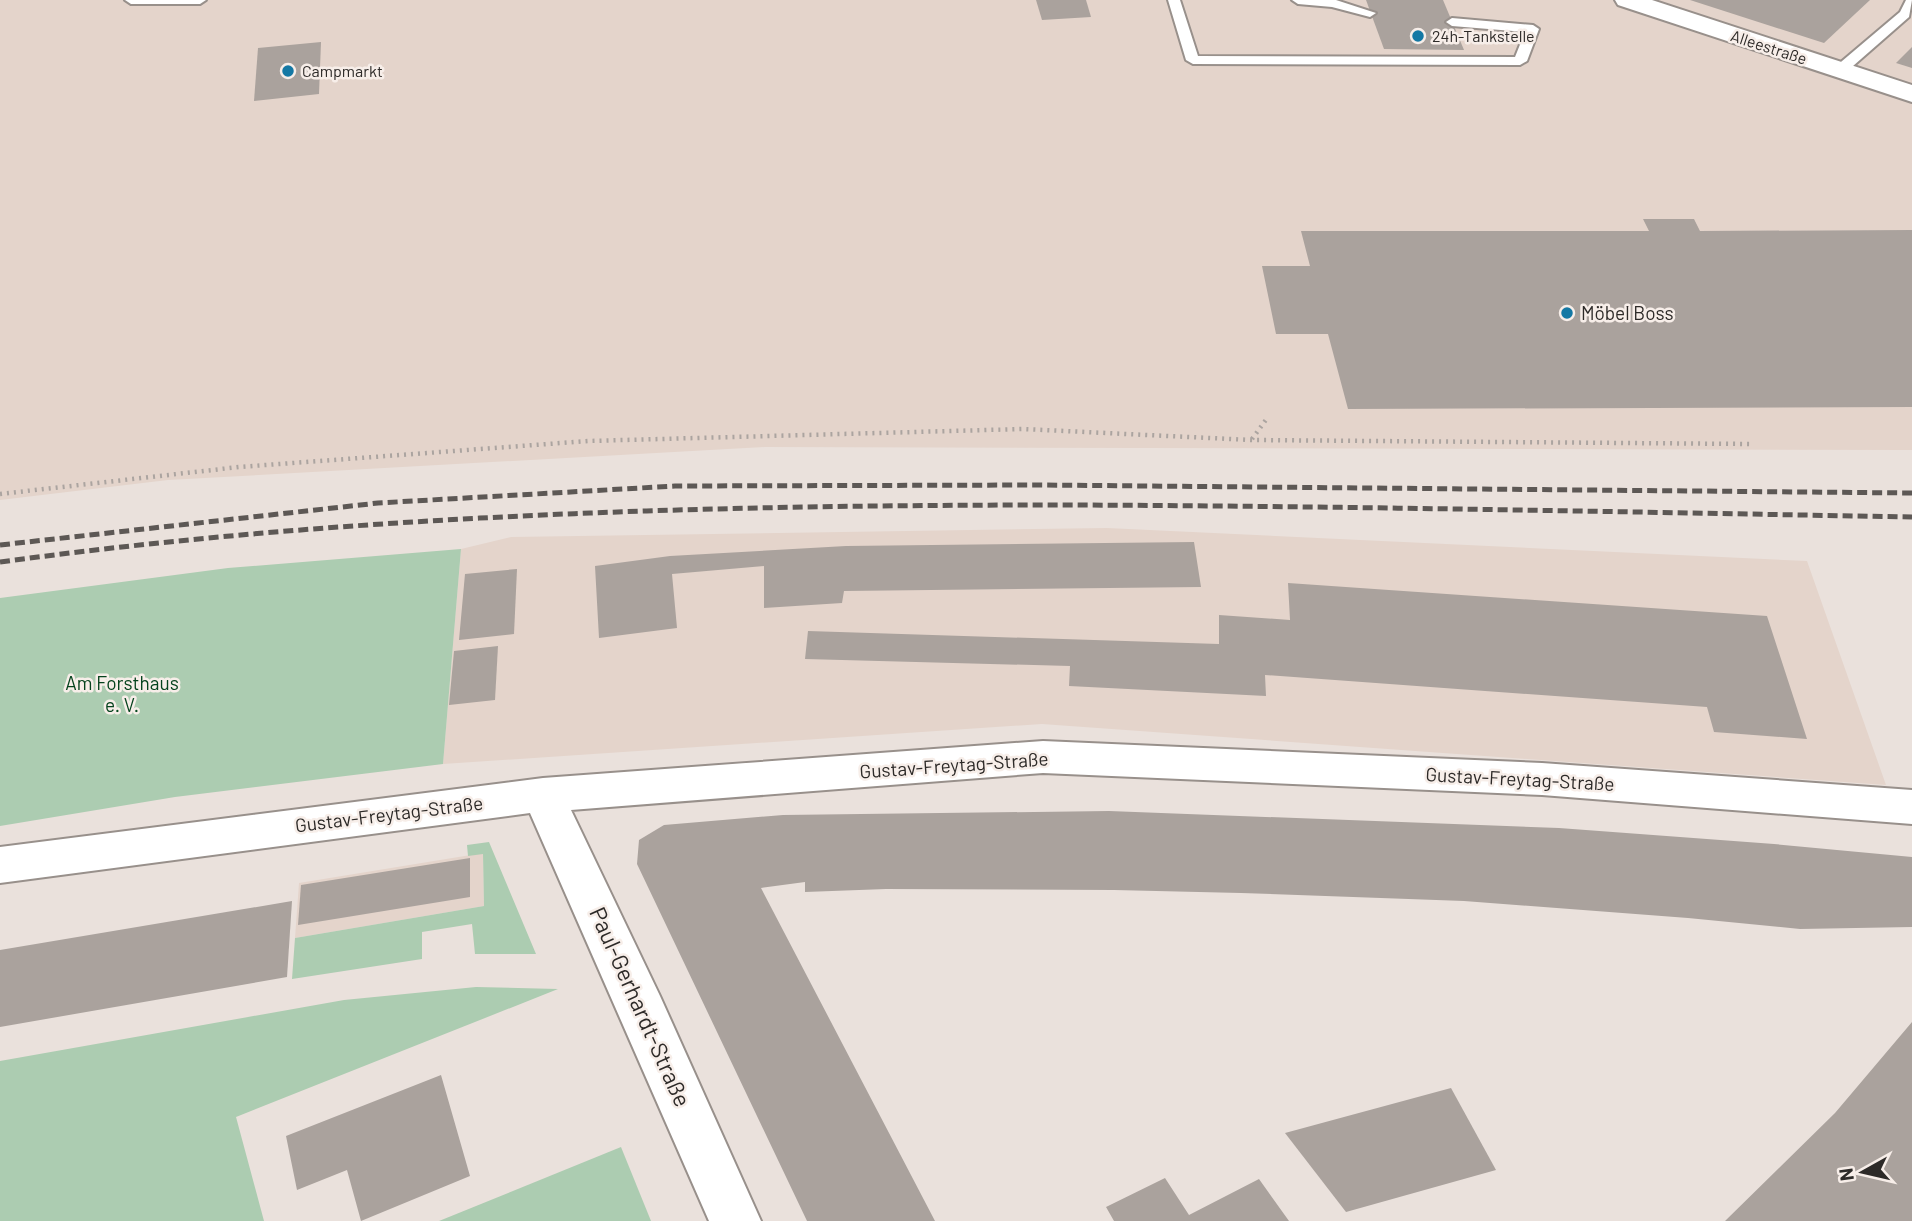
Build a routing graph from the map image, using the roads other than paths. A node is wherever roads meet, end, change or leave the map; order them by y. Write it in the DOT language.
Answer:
graph roads {
  1 [pos="131,0"];
  2 [pos="200,0"];
  3 [pos="1174,0"];
  4 [pos="1298,0"];
  5 [pos="1626,0"];
  6 [pos="1912,0"];
  7 [pos="1370,13"];
  8 [pos="1452,22"];
  9 [pos="1840,70"];
  10 [pos="1912,94"];
  11 [pos="543,795"];
  12 [pos="1912,807"];
  13 [pos="0,865"];
  14 [pos="735,1221"];
  1 -- 2 [label="lane"];
  3 -- 8 [label="lane"];
  4 -- 7 [label="lane"];
  5 -- 9 [label="street, Alleestraße"];
  6 -- 9 [label="lane"];
  9 -- 10 [label="street, Alleestraße"];
  11 -- 12 [label="street, Gustav-Freytag-Straße"];
  11 -- 13 [label="street, Gustav-Freytag-Straße"];
  11 -- 14 [label="street, Paul-Gerhardt-Straße"];
}
